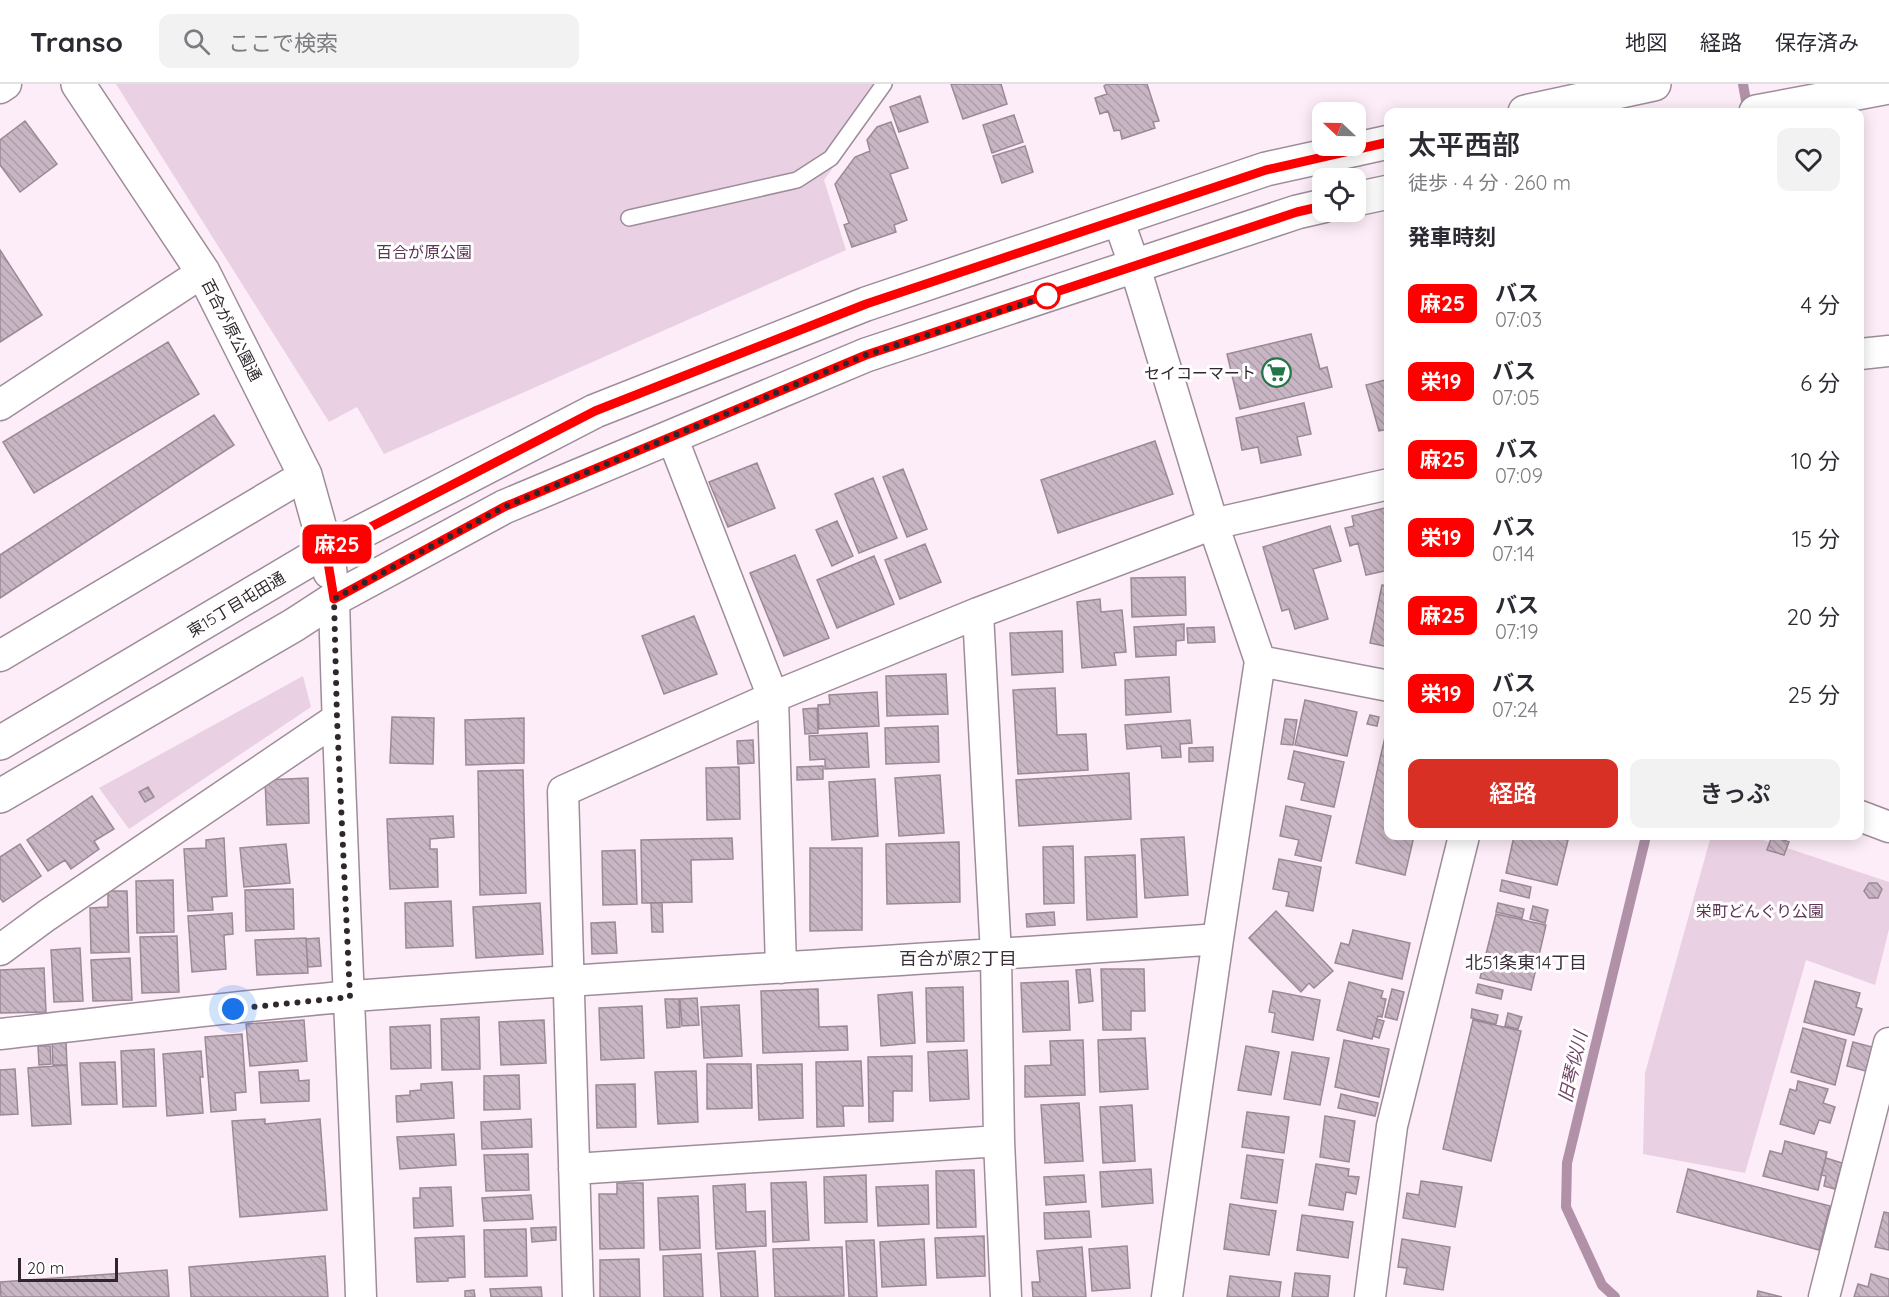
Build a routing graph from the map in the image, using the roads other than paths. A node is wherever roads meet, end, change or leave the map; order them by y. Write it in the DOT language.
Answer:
graph roads {
  1 [pos="6,84"];
  2 [pos="78,84"];
  3 [pos="884,84"];
  4 [pos="1654,84"];
  5 [pos="1889,87"];
  6 [pos="0,88"];
  7 [pos="1834,98"];
  8 [pos="1543,108"];
  9 [pos="1775,108"];
  10 [pos="1384,143"];
  11 [pos="1384,193"];
  12 [pos="1366,197"];
  13 [pos="1312,209"];
  14 [pos="629,218"];
  15 [pos="1118,219"];
  16 [pos="1135,267"];
  17 [pos="203,272"];
  18 [pos="1889,351"];
  19 [pos="1864,354"];
  20 [pos="0,405"];
  21 [pos="672,437"];
  22 [pos="305,476"];
  23 [pos="1384,485"];
  24 [pos="1212,524"];
  25 [pos="326,550"];
  26 [pos="334,599"];
  27 [pos="978,613"];
  28 [pos="0,656"];
  29 [pos="1260,661"];
  30 [pos="1384,685"];
  31 [pos="773,696"];
  32 [pos="337,719"];
  33 [pos="0,744"];
  34 [pos="0,796"];
  35 [pos="1864,818"];
  36 [pos="1889,827"];
  37 [pos="1463,840"];
  38 [pos="1218,939"];
  39 [pos="0,950"];
  40 [pos="996,956"];
  41 [pos="781,968"];
  42 [pos="568,981"];
  43 [pos="350,997"];
  44 [pos="0,1034"];
  45 [pos="1889,1042"];
  46 [pos="999,1141"];
  47 [pos="574,1169"];
  48 [pos="361,1297"];
  49 [pos="578,1297"];
  50 [pos="1006,1297"];
  51 [pos="1167,1297"];
  52 [pos="1370,1297"];
  53 [pos="1824,1297"];
  1 -- 6 [label="street"];
  2 -- 17 [label="street, 百合が原公園通"];
  3 -- 14 [label="lane"];
  4 -- 8 [label="street"];
  5 -- 7 [label="street"];
  7 -- 9 [label="street"];
  10 -- 15 [label="street, 東15丁目屯田通"];
  11 -- 12 [label="street"];
  13 -- 16 [label="street"];
  15 -- 16 [label="street"];
  15 -- 25 [label="street, 東15丁目屯田通"];
  16 -- 21 [label="street"];
  16 -- 24 [label="street"];
  17 -- 20 [label="street"];
  17 -- 22 [label="street, 百合が原公園通"];
  18 -- 19 [label="street"];
  21 -- 26 [label="street"];
  21 -- 31 [label="street"];
  22 -- 25 [label="street, 百合が原公園通"];
  22 -- 28 [label="street"];
  23 -- 24 [label="street"];
  24 -- 27 [label="street"];
  24 -- 29 [label="street"];
  25 -- 26 [label="street, 百合が原公園通"];
  25 -- 33 [label="street, 東15丁目屯田通"];
  26 -- 32 [label="street"];
  26 -- 34 [label="street"];
  27 -- 31 [label="street"];
  27 -- 40 [label="street"];
  29 -- 30 [label="street"];
  29 -- 38 [label="street"];
  31 -- 41 [label="street"];
  31 -- 42 [label="street"];
  32 -- 39 [label="street"];
  32 -- 43 [label="street"];
  35 -- 36 [label="street"];
  37 -- 52 [label="street"];
  38 -- 40 [label="street"];
  38 -- 51 [label="street"];
  40 -- 41 [label="street"];
  40 -- 46 [label="street"];
  41 -- 42 [label="street"];
  42 -- 43 [label="street"];
  42 -- 47 [label="street"];
  43 -- 44 [label="street"];
  43 -- 48 [label="street"];
  45 -- 53 [label="street"];
  46 -- 47 [label="street"];
  46 -- 50 [label="street"];
  47 -- 49 [label="street"];
}
